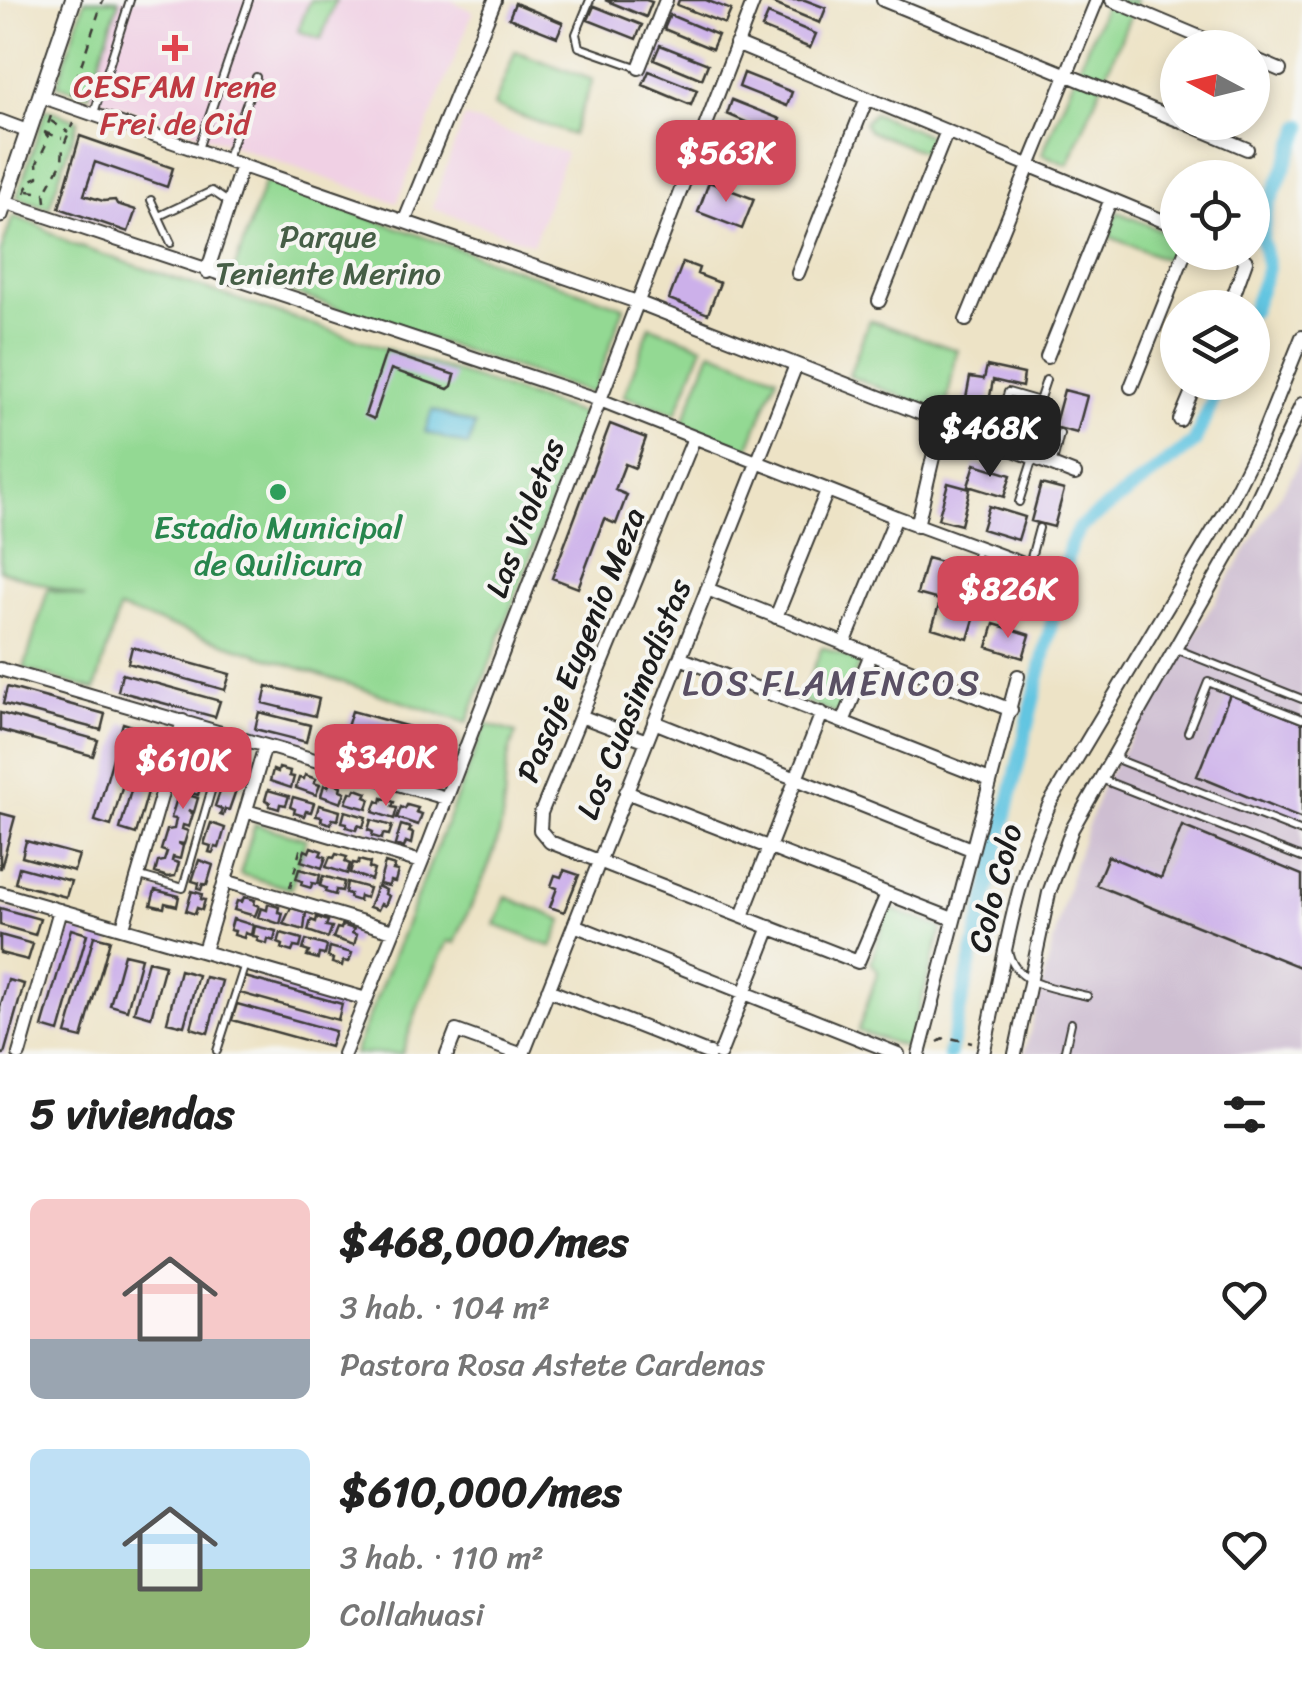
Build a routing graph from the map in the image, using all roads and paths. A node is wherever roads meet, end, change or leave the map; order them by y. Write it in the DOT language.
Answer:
graph roads {
  1 [pos="73,0"];
  2 [pos="102,0"];
  3 [pos="130,0"];
  4 [pos="249,0"];
  5 [pos="494,0"];
  6 [pos="590,0"];
  7 [pos="666,0"];
  8 [pos="754,0"];
  9 [pos="882,0"];
  10 [pos="1096,0"];
  11 [pos="1112,0"];
  12 [pos="1183,30"];
  13 [pos="736,44"];
  14 [pos="1270,66"];
  15 [pos="639,68"];
  16 [pos="1280,70"];
  17 [pos="1066,75"];
  18 [pos="256,77"];
  19 [pos="46,98"];
  20 [pos="867,98"];
  21 [pos="67,106"];
  22 [pos="94,114"];
  23 [pos="1160,114"];
  24 [pos="49,120"];
  25 [pos="0,121"];
  26 [pos="76,121"];
  27 [pos="28,130"];
  28 [pos="947,131"];
  29 [pos="45,132"];
  30 [pos="68,132"];
  31 [pos="65,139"];
  32 [pos="1225,140"];
  33 [pos="1247,149"];
  34 [pos="198,150"];
  35 [pos="226,160"];
  36 [pos="1030,164"];
  37 [pos="242,165"];
  38 [pos="38,177"];
  39 [pos="52,181"];
  40 [pos="44,193"];
  41 [pos="1112,199"];
  42 [pos="151,200"];
  43 [pos="229,202"];
  44 [pos="47,204"];
  45 [pos="2,208"];
  46 [pos="159,216"];
  47 [pos="1160,219"];
  48 [pos="405,220"];
  49 [pos="171,243"];
  50 [pos="1178,270"];
  51 [pos="207,272"];
  52 [pos="798,273"];
  53 [pos="879,301"];
  54 [pos="638,302"];
  55 [pos="966,320"];
  56 [pos="1302,336"];
  57 [pos="1047,357"];
  58 [pos="796,365"];
  59 [pos="1046,380"];
  60 [pos="1132,387"];
  61 [pos="600,400"];
  62 [pos="1188,400"];
  63 [pos="1302,404"];
  64 [pos="1180,420"];
  65 [pos="941,422"];
  66 [pos="1060,434"];
  67 [pos="694,438"];
  68 [pos="994,443"];
  69 [pos="1033,458"];
  70 [pos="757,464"];
  71 [pos="1052,466"];
  72 [pos="1075,474"];
  73 [pos="827,491"];
  74 [pos="1018,502"];
  75 [pos="896,518"];
  76 [pos="917,526"];
  77 [pos="1039,528"];
  78 [pos="978,548"];
  79 [pos="1028,566"];
  80 [pos="1045,572"];
  81 [pos="707,589"];
  82 [pos="964,596"];
  83 [pos="776,616"];
  84 [pos="1158,622"];
  85 [pos="1146,643"];
  86 [pos="844,644"];
  87 [pos="1175,647"];
  88 [pos="871,654"];
  89 [pos="680,658"];
  90 [pos="0,669"];
  91 [pos="1018,676"];
  92 [pos="1302,699"];
  93 [pos="1012,710"];
  94 [pos="822,714"];
  95 [pos="582,717"];
  96 [pos="1302,719"];
  97 [pos="183,721"];
  98 [pos="654,722"];
  99 [pos="844,722"];
  100 [pos="1188,732"];
  101 [pos="228,734"];
  102 [pos="646,741"];
  103 [pos="265,746"];
  104 [pos="1112,757"];
  105 [pos="1100,778"];
  106 [pos="796,779"];
  107 [pos="990,780"];
  108 [pos="626,792"];
  109 [pos="446,798"];
  110 [pos="246,811"];
  111 [pos="306,828"];
  112 [pos="1302,832"];
  113 [pos="769,848"];
  114 [pos="971,849"];
  115 [pos="1302,858"];
  116 [pos="599,860"];
  117 [pos="422,862"];
  118 [pos="138,875"];
  119 [pos="225,881"];
  120 [pos="0,893"];
  121 [pos="887,894"];
  122 [pos="287,900"];
  123 [pos="60,910"];
  124 [pos="742,916"];
  125 [pos="953,919"];
  126 [pos="574,925"];
  127 [pos="770,927"];
  128 [pos="123,928"];
  129 [pos="393,931"];
  130 [pos="1006,944"];
  131 [pos="204,951"];
  132 [pos="245,963"];
  133 [pos="1031,981"];
  134 [pos="548,990"];
  135 [pos="744,992"];
  136 [pos="1088,996"];
  137 [pos="366,999"];
  138 [pos="1072,1023"];
  139 [pos="947,1037"];
  140 [pos="967,1042"];
  141 [pos="218,1051"];
  142 [pos="19,1054"];
  143 [pos="344,1054"];
  144 [pos="446,1054"];
  145 [pos="521,1054"];
  146 [pos="710,1054"];
  147 [pos="720,1054"];
  148 [pos="898,1054"];
  149 [pos="919,1054"];
  150 [pos="983,1054"];
  151 [pos="1014,1054"];
  152 [pos="1064,1054"];
  1 -- 19 [label="street"];
  2 -- 21 [label="path"];
  3 -- 22 [label="lane"];
  4 -- 34 [label="lane"];
  5 -- 48 [label="street"];
  6 -- 15 [label="lane"];
  7 -- 15 [label="street"];
  8 -- 13 [label="street, Las Violetas"];
  9 -- 17 [label="street"];
  10 -- 17 [label="street"];
  11 -- 12 [label="street"];
  13 -- 20 [label="street"];
  13 -- 54 [label="street, Las Violetas"];
  14 -- 16 [label="street"];
  17 -- 23 [label="street"];
  17 -- 36 [label="street"];
  18 -- 35 [label="lane"];
  19 -- 21 [label="street"];
  19 -- 24 [label="path"];
  19 -- 27 [label="street"];
  20 -- 28 [label="street"];
  20 -- 52 [label="street"];
  21 -- 22 [label="street"];
  22 -- 34 [label="street"];
  24 -- 29 [label="path"];
  24 -- 30 [label="path"];
  25 -- 27 [label="street"];
  26 -- 30 [label="path"];
  27 -- 45 [label="street"];
  28 -- 36 [label="street"];
  28 -- 53 [label="street"];
  29 -- 31 [label="path"];
  29 -- 38 [label="path"];
  30 -- 31 [label="path"];
  31 -- 39 [label="path"];
  32 -- 33 [label="street"];
  34 -- 35 [label="street"];
  35 -- 37 [label="street"];
  36 -- 41 [label="street"];
  36 -- 55 [label="street"];
  37 -- 43 [label="street"];
  37 -- 48 [label="street"];
  38 -- 39 [label="path"];
  38 -- 40 [label="path"];
  39 -- 40 [label="path"];
  40 -- 44 [label="path"];
  41 -- 47 [label="street"];
  41 -- 57 [label="street"];
  42 -- 46 [label="lane"];
  43 -- 46 [label="lane"];
  43 -- 51 [label="street"];
  45 -- 51 [label="street"];
  46 -- 49 [label="lane"];
  48 -- 54 [label="street"];
  50 -- 60 [label="street"];
  51 -- 61 [label="street"];
  54 -- 58 [label="street"];
  54 -- 61 [label="street, Las Violetas"];
  56 -- 84 [label="street, Colo Colo"];
  58 -- 65 [label="street"];
  58 -- 70 [label="street, Los Cuasimodistas"];
  59 -- 68 [label="lane"];
  61 -- 67 [label="street"];
  61 -- 109 [label="street, Las Violetas"];
  62 -- 64 [label="street"];
  63 -- 87 [label="street, Colo Colo"];
  65 -- 68 [label="street"];
  65 -- 76 [label="street"];
  66 -- 71 [label="lane"];
  67 -- 70 [label="street"];
  67 -- 95 [label="street, Pasaje Eugenio Meza"];
  68 -- 69 [label="street"];
  69 -- 71 [label="street"];
  69 -- 74 [label="lane"];
  70 -- 73 [label="street"];
  70 -- 81 [label="street, Los Cuasimodistas"];
  71 -- 72 [label="street"];
  73 -- 75 [label="street"];
  73 -- 83 [label="street"];
  75 -- 76 [label="street"];
  75 -- 86 [label="street"];
  76 -- 78 [label="street"];
  77 -- 79 [label="lane"];
  78 -- 79 [label="street"];
  78 -- 82 [label="lane"];
  79 -- 80 [label="street"];
  81 -- 83 [label="street"];
  81 -- 89 [label="street, Los Cuasimodistas"];
  83 -- 86 [label="street"];
  84 -- 85 [label="street, Colo Colo"];
  84 -- 87 [label="street"];
  85 -- 87 [label="street"];
  85 -- 130 [label="street, Colo Colo"];
  86 -- 88 [label="street"];
  87 -- 92 [label="lane"];
  87 -- 104 [label="street, Colo Colo"];
  88 -- 93 [label="street"];
  88 -- 99 [label="street"];
  89 -- 94 [label="street"];
  89 -- 98 [label="street, Los Cuasimodistas"];
  90 -- 97 [label="street"];
  91 -- 93 [label="street"];
  93 -- 107 [label="street"];
  94 -- 99 [label="street"];
  94 -- 106 [label="street"];
  95 -- 102 [label="street"];
  95 -- 116 [label="street, Pasaje Eugenio Meza"];
  96 -- 100 [label="lane"];
  97 -- 101 [label="street"];
  97 -- 118 [label="street"];
  98 -- 102 [label="street, Los Cuasimodistas"];
  98 -- 106 [label="street"];
  99 -- 107 [label="street"];
  101 -- 103 [label="street"];
  101 -- 118 [label="lane"];
  102 -- 108 [label="street, Los Cuasimodistas"];
  103 -- 109 [label="street"];
  103 -- 110 [label="street"];
  104 -- 105 [label="street, Colo Colo"];
  104 -- 112 [label="lane"];
  105 -- 115 [label="lane"];
  105 -- 133 [label="street, Colo Colo"];
  106 -- 113 [label="street"];
  106 -- 114 [label="street"];
  107 -- 114 [label="street"];
  108 -- 113 [label="street"];
  108 -- 116 [label="street, Los Cuasimodistas"];
  109 -- 117 [label="street, Las Violetas"];
  110 -- 111 [label="street"];
  110 -- 119 [label="street"];
  111 -- 117 [label="street"];
  111 -- 122 [label="path"];
  113 -- 121 [label="street"];
  113 -- 124 [label="street"];
  114 -- 125 [label="street"];
  116 -- 124 [label="street, Pasaje Eugenio Meza"];
  116 -- 126 [label="street, Los Cuasimodistas"];
  117 -- 129 [label="street, Las Violetas"];
  118 -- 128 [label="street"];
  119 -- 122 [label="street"];
  119 -- 131 [label="street"];
  120 -- 123 [label="street"];
  121 -- 125 [label="street"];
  121 -- 127 [label="street, Pasaje Eugenio Meza"];
  122 -- 129 [label="street"];
  123 -- 128 [label="street"];
  123 -- 142 [label="street"];
  124 -- 127 [label="street, Pasaje Eugenio Meza"];
  125 -- 149 [label="street"];
  126 -- 134 [label="street, Los Cuasimodistas"];
  126 -- 135 [label="street"];
  127 -- 135 [label="street"];
  128 -- 131 [label="street"];
  129 -- 137 [label="street, Las Violetas"];
  130 -- 133 [label="lane"];
  130 -- 150 [label="street, Colo Colo"];
  131 -- 132 [label="street"];
  132 -- 137 [label="street"];
  132 -- 141 [label="lane"];
  133 -- 136 [label="lane"];
  133 -- 151 [label="street, Colo Colo"];
  134 -- 145 [label="street, Los Cuasimodistas"];
  134 -- 146 [label="street"];
  135 -- 147 [label="street"];
  135 -- 148 [label="street"];
  137 -- 143 [label="street, Las Violetas"];
  138 -- 152 [label="lane"];
  139 -- 140 [label="path"];
  144 -- 145 [label="street"];
}
